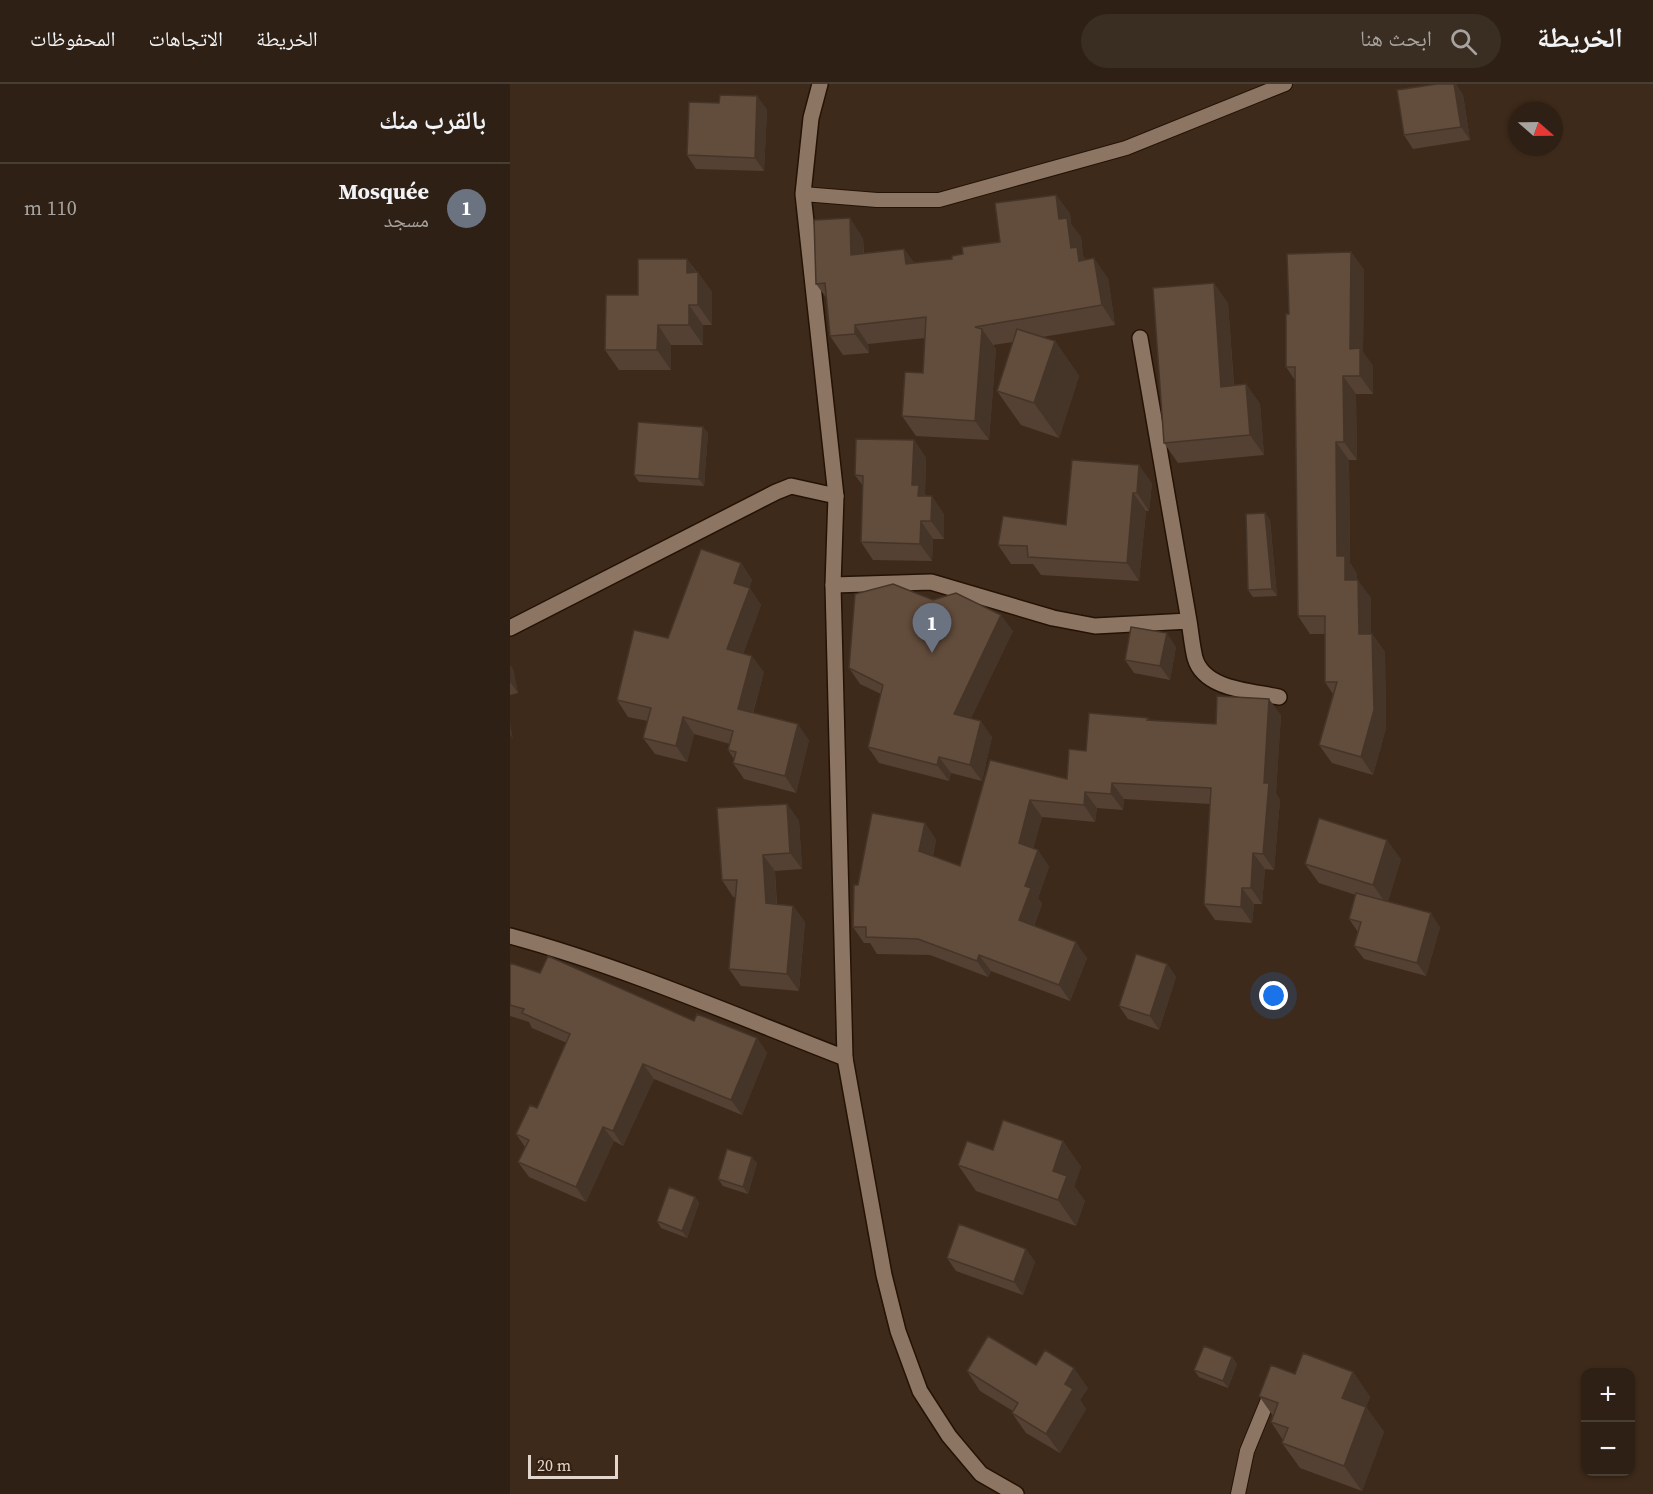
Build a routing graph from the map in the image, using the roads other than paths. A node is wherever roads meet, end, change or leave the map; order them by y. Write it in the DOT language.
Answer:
graph roads {
  1 [pos="820,84"];
  2 [pos="1285,84"];
  3 [pos="802,194"];
  4 [pos="1140,338"];
  5 [pos="836,496"];
  6 [pos="833,585"];
  7 [pos="1190,621"];
  8 [pos="510,628"];
  9 [pos="1279,697"];
  10 [pos="510,936"];
  11 [pos="845,1058"];
  12 [pos="1276,1381"];
  13 [pos="1016,1494"];
  14 [pos="1238,1494"];
  1 -- 3 [label="street"];
  2 -- 3 [label="lane"];
  3 -- 5 [label="street"];
  4 -- 7 [label="street"];
  5 -- 6 [label="street"];
  5 -- 8 [label="street"];
  6 -- 7 [label="street"];
  6 -- 11 [label="street"];
  7 -- 9 [label="street"];
  10 -- 11 [label="street"];
  11 -- 13 [label="street"];
  12 -- 14 [label="lane"];
}
